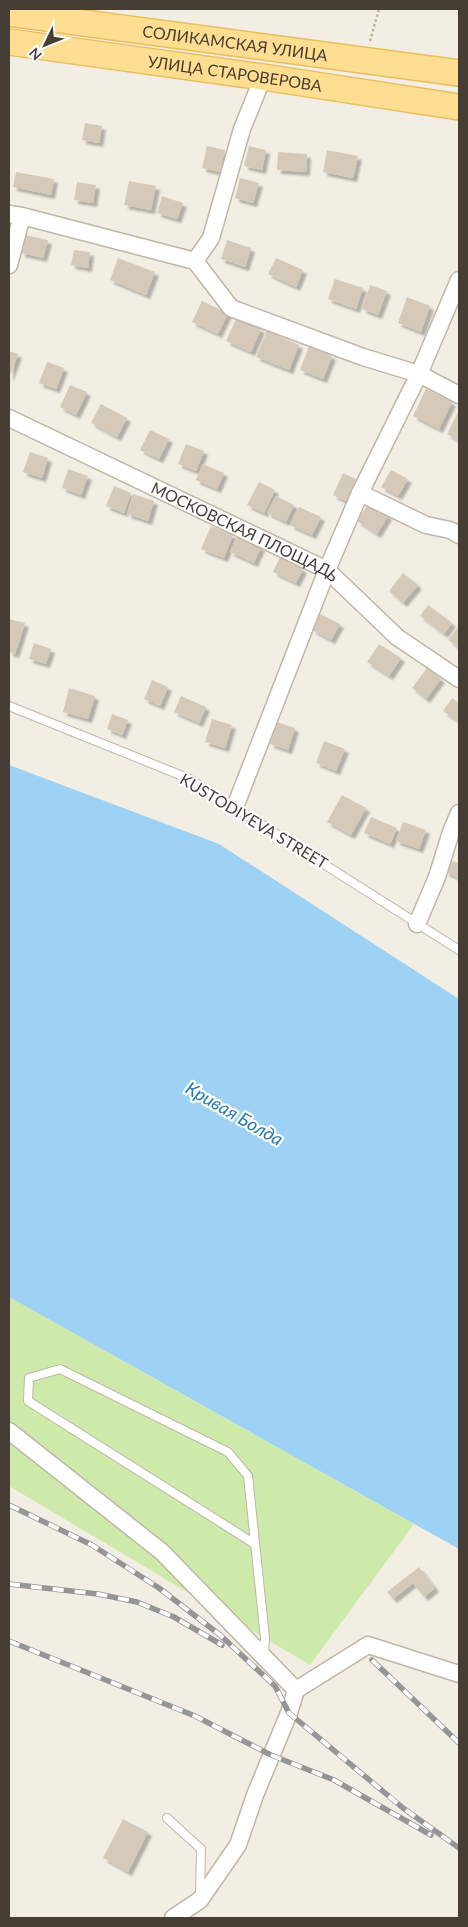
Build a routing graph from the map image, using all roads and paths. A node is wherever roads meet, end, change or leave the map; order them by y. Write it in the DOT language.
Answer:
graph roads {
  1 [pos="379,9"];
  2 [pos="9,13"];
  3 [pos="9,42"];
  4 [pos="365,61"];
  5 [pos="459,74"];
  6 [pos="263,77"];
  7 [pos="459,107"];
  8 [pos="15,215"];
  9 [pos="195,261"];
  10 [pos="9,265"];
  11 [pos="459,280"];
  12 [pos="418,374"];
  13 [pos="459,395"];
  14 [pos="9,418"];
  15 [pos="360,493"];
  16 [pos="459,535"];
  17 [pos="327,570"];
  18 [pos="459,679"];
  19 [pos="9,706"];
  20 [pos="235,807"];
  21 [pos="459,813"];
  22 [pos="417,924"];
  23 [pos="459,950"];
  24 [pos="9,1431"];
  25 [pos="255,1544"];
  26 [pos="264,1657"];
  27 [pos="459,1674"];
  28 [pos="296,1690"];
  29 [pos="167,1818"];
  30 [pos="200,1900"];
  31 [pos="173,1918"];
  1 -- 4 [label="path"];
  2 -- 4 [label="main road, СОЛИКАМСКАЯ УЛИЦА"];
  3 -- 6 [label="main road, УЛИЦА СТАРОВЕРОВА"];
  4 -- 5 [label="main road, СОЛИКАМСКАЯ УЛИЦА"];
  6 -- 7 [label="main road, УЛИЦА СТАРОВЕРОВА"];
  6 -- 9 [label="street"];
  8 -- 9 [label="street"];
  8 -- 10 [label="street"];
  9 -- 12 [label="street"];
  11 -- 12 [label="street"];
  12 -- 13 [label="street"];
  12 -- 15 [label="street"];
  14 -- 17 [label="street, МОСКОВСКАЯ ПЛОЩАДЬ"];
  15 -- 16 [label="street"];
  15 -- 17 [label="street"];
  17 -- 18 [label="street, МОСКОВСКАЯ ПЛОЩАДЬ"];
  17 -- 20 [label="street"];
  19 -- 20 [label="lane, KUSTODIYEVA STREET"];
  20 -- 22 [label="lane, KUSTODIYEVA STREET"];
  21 -- 22 [label="street"];
  22 -- 23 [label="lane, KUSTODIYEVA STREET"];
  24 -- 26 [label="street"];
  25 -- 25 [label="lane"];
  25 -- 26 [label="lane"];
  26 -- 28 [label="street"];
  27 -- 28 [label="street"];
  28 -- 30 [label="street"];
  29 -- 30 [label="lane"];
  30 -- 31 [label="street"];
}
